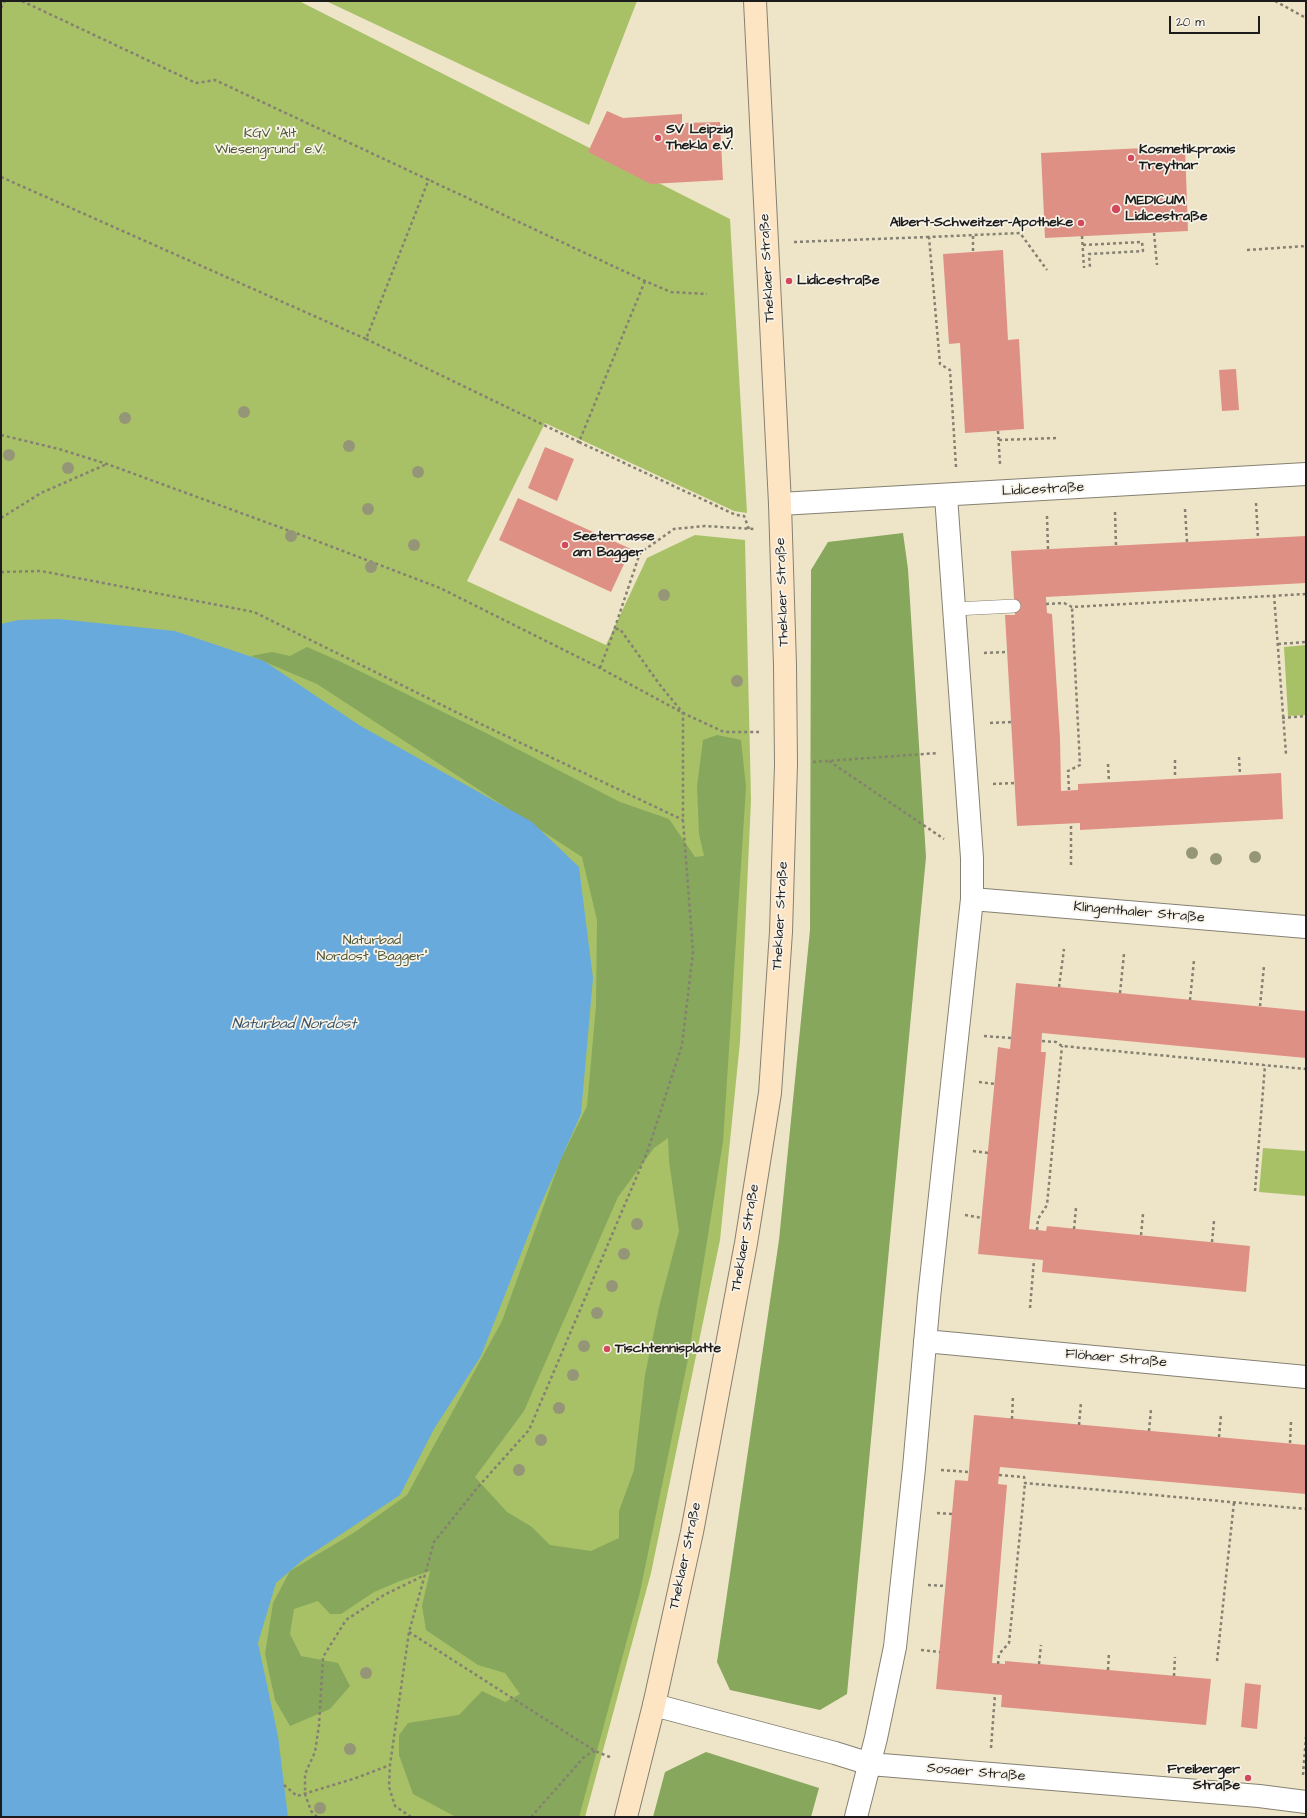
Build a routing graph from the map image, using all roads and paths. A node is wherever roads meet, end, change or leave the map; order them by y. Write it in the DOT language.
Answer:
graph roads {
  1 [pos="5,1"];
  2 [pos="22,1"];
  3 [pos="755,1"];
  4 [pos="1275,1"];
  5 [pos="1,8"];
  6 [pos="1306,18"];
  7 [pos="1,177"];
  8 [pos="429,179"];
  9 [pos="1154,233"];
  10 [pos="973,236"];
  11 [pos="1082,236"];
  12 [pos="929,237"];
  13 [pos="767,243"];
  14 [pos="1083,245"];
  15 [pos="1306,246"];
  16 [pos="1247,250"];
  17 [pos="973,252"];
  18 [pos="1157,265"];
  19 [pos="1084,268"];
  20 [pos="1090,268"];
  21 [pos="1047,270"];
  22 [pos="645,282"];
  23 [pos="708,294"];
  24 [pos="366,339"];
  25 [pos="998,431"];
  26 [pos="1,435"];
  27 [pos="1058,438"];
  28 [pos="999,440"];
  29 [pos="579,442"];
  30 [pos="107,464"];
  31 [pos="1306,474"];
  32 [pos="1002,492"];
  33 [pos="952,495"];
  34 [pos="780,504"];
  35 [pos="1,518"];
  36 [pos="1257,523"];
  37 [pos="1186,526"];
  38 [pos="1116,527"];
  39 [pos="749,529"];
  40 [pos="781,530"];
  41 [pos="1048,531"];
  42 [pos="1258,538"];
  43 [pos="1187,542"];
  44 [pos="1116,546"];
  45 [pos="1048,549"];
  46 [pos="1,572"];
  47 [pos="1306,594"];
  48 [pos="1274,595"];
  49 [pos="1046,604"];
  50 [pos="1014,606"];
  51 [pos="1072,607"];
  52 [pos="955,609"];
  53 [pos="614,629"];
  54 [pos="1306,642"];
  55 [pos="1278,644"];
  56 [pos="600,668"];
  57 [pos="683,713"];
  58 [pos="1306,716"];
  59 [pos="1282,718"];
  60 [pos="786,732"];
  61 [pos="965,751"];
  62 [pos="1286,754"];
  63 [pos="1239,757"];
  64 [pos="1175,760"];
  65 [pos="828,761"];
  66 [pos="786,764"];
  67 [pos="1108,764"];
  68 [pos="1240,775"];
  69 [pos="1175,778"];
  70 [pos="1109,782"];
  71 [pos="1069,790"];
  72 [pos="683,820"];
  73 [pos="1071,824"];
  74 [pos="972,858"];
  75 [pos="1071,865"];
  76 [pos="972,899"];
  77 [pos="1306,927"];
  78 [pos="1064,949"];
  79 [pos="1124,954"];
  80 [pos="1194,960"];
  81 [pos="1264,966"];
  82 [pos="1059,987"];
  83 [pos="1120,993"];
  84 [pos="1190,1000"];
  85 [pos="1260,1006"];
  86 [pos="1004,1037"];
  87 [pos="1011,1038"];
  88 [pos="1042,1041"];
  89 [pos="1062,1046"];
  90 [pos="1265,1065"];
  91 [pos="1306,1069"];
  92 [pos="1254,1191"];
  93 [pos="1076,1208"];
  94 [pos="1142,1214"];
  95 [pos="1214,1221"];
  96 [pos="1074,1229"];
  97 [pos="1037,1230"];
  98 [pos="1141,1235"];
  99 [pos="1212,1242"];
  100 [pos="1034,1260"];
  101 [pos="1030,1308"];
  102 [pos="925,1341"];
  103 [pos="1306,1377"];
  104 [pos="1014,1395"];
  105 [pos="1081,1402"];
  106 [pos="1151,1409"];
  107 [pos="1221,1415"];
  108 [pos="1012,1419"];
  109 [pos="1291,1422"];
  110 [pos="1079,1425"];
  111 [pos="1149,1431"];
  112 [pos="1219,1437"];
  113 [pos="1290,1443"];
  114 [pos="999,1475"];
  115 [pos="1025,1483"];
  116 [pos="1234,1502"];
  117 [pos="1306,1509"];
  118 [pos="425,1575"];
  119 [pos="409,1632"];
  120 [pos="1041,1645"];
  121 [pos="1109,1652"];
  122 [pos="1175,1657"];
  123 [pos="1217,1661"];
  124 [pos="998,1664"];
  125 [pos="1039,1664"];
  126 [pos="1108,1670"];
  127 [pos="1174,1676"];
  128 [pos="995,1694"];
  129 [pos="654,1705"];
  130 [pos="1306,1737"];
  131 [pos="595,1751"];
  132 [pos="390,1764"];
  133 [pos="870,1764"];
  134 [pos="638,1768"];
  135 [pos="1303,1772"];
  136 [pos="989,1774"];
  137 [pos="284,1785"];
  138 [pos="305,1794"];
  139 [pos="1306,1802"];
  140 [pos="406,1816"];
  141 [pos="316,1817"];
  142 [pos="411,1817"];
  143 [pos="531,1817"];
  144 [pos="626,1817"];
  145 [pos="856,1817"];
  1 -- 5 [label="path"];
  2 -- 8 [label="path"];
  3 -- 13 [label="main road, Theklaer Straße"];
  4 -- 6 [label="path"];
  7 -- 24 [label="path"];
  8 -- 22 [label="path"];
  8 -- 24 [label="path"];
  9 -- 18 [label="path"];
  10 -- 12 [label="path"];
  10 -- 17 [label="path"];
  10 -- 21 [label="path"];
  11 -- 14 [label="path"];
  12 -- 13 [label="path"];
  12 -- 33 [label="path"];
  13 -- 34 [label="main road, Theklaer Straße"];
  14 -- 19 [label="path"];
  14 -- 20 [label="path"];
  15 -- 16 [label="path"];
  22 -- 23 [label="path"];
  22 -- 29 [label="path"];
  24 -- 29 [label="path"];
  25 -- 28 [label="path"];
  26 -- 30 [label="path"];
  27 -- 28 [label="path"];
  28 -- 32 [label="path"];
  29 -- 39 [label="path"];
  30 -- 35 [label="path"];
  30 -- 56 [label="path"];
  31 -- 32 [label="street, Lidicestraße"];
  32 -- 33 [label="street, Lidicestraße"];
  33 -- 34 [label="street, Lidicestraße"];
  33 -- 52 [label="street"];
  34 -- 40 [label="main road, Theklaer Straße"];
  36 -- 42 [label="path"];
  37 -- 43 [label="path"];
  38 -- 44 [label="path"];
  39 -- 40 [label="path"];
  39 -- 53 [label="path"];
  40 -- 60 [label="main road, Theklaer Straße"];
  41 -- 45 [label="path"];
  46 -- 72 [label="path"];
  47 -- 48 [label="path"];
  48 -- 51 [label="path"];
  48 -- 55 [label="path"];
  49 -- 51 [label="path"];
  50 -- 52 [label="lane"];
  51 -- 71 [label="path"];
  52 -- 61 [label="street"];
  53 -- 56 [label="path"];
  53 -- 57 [label="path"];
  54 -- 55 [label="path"];
  55 -- 59 [label="path"];
  56 -- 57 [label="path"];
  57 -- 60 [label="path"];
  57 -- 72 [label="path"];
  58 -- 59 [label="path"];
  59 -- 62 [label="path"];
  60 -- 66 [label="main road, Theklaer Straße"];
  61 -- 65 [label="path"];
  61 -- 74 [label="street"];
  63 -- 68 [label="path"];
  64 -- 69 [label="path"];
  65 -- 66 [label="path"];
  65 -- 74 [label="path"];
  66 -- 129 [label="main road, Theklaer Straße"];
  67 -- 70 [label="path"];
  72 -- 118 [label="path"];
  73 -- 75 [label="path"];
  74 -- 76 [label="street"];
  76 -- 77 [label="street, Klingenthaler Straße"];
  76 -- 102 [label="street"];
  78 -- 82 [label="path"];
  79 -- 83 [label="path"];
  80 -- 84 [label="path"];
  81 -- 85 [label="path"];
  86 -- 87 [label="path"];
  88 -- 89 [label="path"];
  89 -- 90 [label="path"];
  89 -- 97 [label="path"];
  90 -- 91 [label="path"];
  90 -- 92 [label="path"];
  93 -- 96 [label="path"];
  94 -- 98 [label="path"];
  95 -- 99 [label="path"];
  100 -- 101 [label="path"];
  102 -- 103 [label="street, Flöhaer Straße"];
  102 -- 133 [label="street"];
  104 -- 108 [label="path"];
  105 -- 110 [label="path"];
  106 -- 111 [label="path"];
  107 -- 112 [label="path"];
  109 -- 113 [label="path"];
  114 -- 115 [label="path"];
  115 -- 116 [label="path"];
  115 -- 124 [label="path"];
  116 -- 117 [label="path"];
  116 -- 123 [label="path"];
  118 -- 119 [label="path"];
  118 -- 138 [label="path"];
  119 -- 131 [label="path"];
  119 -- 132 [label="path"];
  120 -- 125 [label="path"];
  121 -- 126 [label="path"];
  122 -- 127 [label="path"];
  128 -- 136 [label="path"];
  129 -- 133 [label="street, Sosaer Straße"];
  129 -- 134 [label="main road, Theklaer Straße"];
  130 -- 135 [label="path"];
  131 -- 134 [label="path"];
  131 -- 143 [label="path"];
  132 -- 138 [label="path"];
  132 -- 140 [label="path"];
  133 -- 136 [label="street, Sosaer Straße"];
  133 -- 145 [label="street"];
  134 -- 144 [label="main road, Theklaer Straße"];
  136 -- 139 [label="street, Sosaer Straße"];
  137 -- 138 [label="path"];
  138 -- 141 [label="path"];
  140 -- 142 [label="path"];
}
